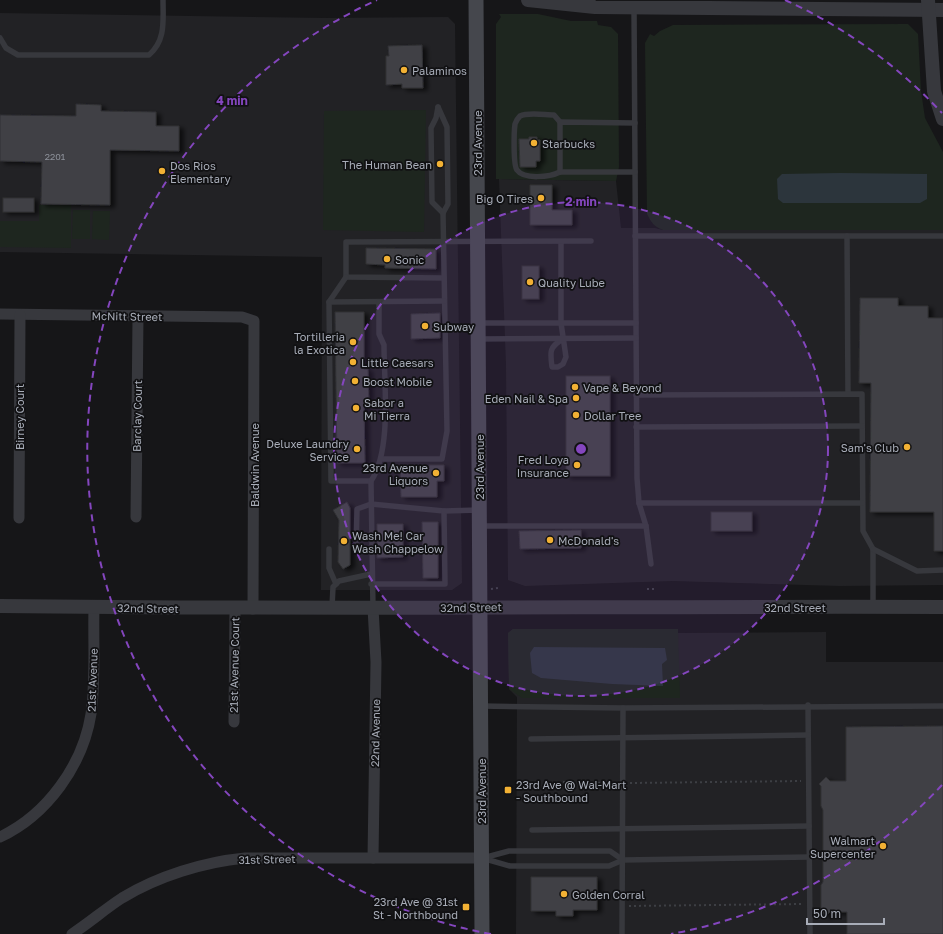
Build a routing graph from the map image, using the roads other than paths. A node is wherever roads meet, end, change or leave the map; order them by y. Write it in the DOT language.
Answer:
graph roads {
  1 [pos="163,0"];
  2 [pos="476,0"];
  3 [pos="528,0"];
  4 [pos="788,4"];
  5 [pos="928,5"];
  6 [pos="634,8"];
  7 [pos="943,10"];
  8 [pos="0,38"];
  9 [pos="943,119"];
  10 [pos="560,122"];
  11 [pos="635,123"];
  12 [pos="560,172"];
  13 [pos="635,172"];
  14 [pos="443,213"];
  15 [pos="636,236"];
  16 [pos="847,236"];
  17 [pos="943,236"];
  18 [pos="591,241"];
  19 [pos="443,242"];
  20 [pos="561,242"];
  21 [pos="478,243"];
  22 [pos="346,277"];
  23 [pos="444,278"];
  24 [pos="444,301"];
  25 [pos="329,302"];
  26 [pos="379,302"];
  27 [pos="0,314"];
  28 [pos="20,315"];
  29 [pos="138,316"];
  30 [pos="254,321"];
  31 [pos="478,323"];
  32 [pos="561,323"];
  33 [pos="636,323"];
  34 [pos="636,338"];
  35 [pos="478,339"];
  36 [pos="563,339"];
  37 [pos="848,394"];
  38 [pos="636,395"];
  39 [pos="636,426"];
  40 [pos="862,426"];
  41 [pos="381,459"];
  42 [pos="371,481"];
  43 [pos="639,503"];
  44 [pos="862,503"];
  45 [pos="371,504"];
  46 [pos="479,510"];
  47 [pos="444,511"];
  48 [pos="136,517"];
  49 [pos="19,518"];
  50 [pos="479,526"];
  51 [pos="646,526"];
  52 [pos="329,549"];
  53 [pos="356,549"];
  54 [pos="873,549"];
  55 [pos="650,564"];
  56 [pos="943,570"];
  57 [pos="371,574"];
  58 [pos="336,584"];
  59 [pos="371,584"];
  60 [pos="0,606"];
  61 [pos="94,607"];
  62 [pos="480,607"];
  63 [pos="874,607"];
  64 [pos="943,607"];
  65 [pos="373,608"];
  66 [pos="235,609"];
  67 [pos="253,609"];
  68 [pos="332,609"];
  69 [pos="808,705"];
  70 [pos="480,706"];
  71 [pos="943,706"];
  72 [pos="623,708"];
  73 [pos="234,722"];
  74 [pos="808,735"];
  75 [pos="623,738"];
  76 [pos="531,739"];
  77 [pos="809,826"];
  78 [pos="623,829"];
  79 [pos="532,830"];
  80 [pos="0,837"];
  81 [pos="809,857"];
  82 [pos="373,858"];
  83 [pos="482,858"];
  84 [pos="623,860"];
  85 [pos="72,934"];
  86 [pos="482,934"];
  87 [pos="622,934"];
  88 [pos="810,934"];
  1 -- 8 [label="lane"];
  2 -- 21 [label="main road, 23rd Avenue"];
  3 -- 6 [label="street"];
  4 -- 5 [label="street"];
  4 -- 6 [label="street"];
  5 -- 7 [label="street"];
  5 -- 9 [label="street"];
  6 -- 11 [label="lane"];
  10 -- 11 [label="lane"];
  10 -- 12 [label="lane"];
  10 -- 12 [label="lane"];
  11 -- 13 [label="lane"];
  12 -- 13 [label="lane"];
  13 -- 15 [label="lane"];
  14 -- 14 [label="lane"];
  14 -- 19 [label="lane"];
  15 -- 16 [label="lane"];
  15 -- 33 [label="lane"];
  16 -- 17 [label="lane"];
  16 -- 37 [label="lane"];
  18 -- 20 [label="lane"];
  19 -- 21 [label="lane"];
  19 -- 22 [label="lane"];
  19 -- 23 [label="lane"];
  20 -- 21 [label="lane"];
  20 -- 32 [label="lane"];
  21 -- 31 [label="main road, 23rd Avenue"];
  22 -- 23 [label="lane"];
  22 -- 25 [label="lane"];
  23 -- 24 [label="lane"];
  24 -- 26 [label="lane"];
  24 -- 41 [label="lane"];
  25 -- 26 [label="lane"];
  25 -- 42 [label="lane"];
  26 -- 41 [label="lane"];
  27 -- 28 [label="street, McNitt Street"];
  28 -- 29 [label="street, McNitt Street"];
  28 -- 49 [label="street, Birney Court"];
  29 -- 30 [label="street, McNitt Street"];
  29 -- 48 [label="street, Barclay Court"];
  30 -- 67 [label="street, Baldwin Avenue"];
  31 -- 32 [label="lane"];
  31 -- 35 [label="main road, 23rd Avenue"];
  32 -- 33 [label="lane"];
  32 -- 36 [label="lane"];
  33 -- 34 [label="lane"];
  34 -- 36 [label="lane"];
  34 -- 38 [label="lane"];
  35 -- 36 [label="lane"];
  35 -- 46 [label="main road, 23rd Avenue"];
  36 -- 36 [label="lane"];
  37 -- 38 [label="lane"];
  37 -- 40 [label="lane"];
  38 -- 39 [label="lane"];
  39 -- 40 [label="lane"];
  39 -- 43 [label="lane"];
  40 -- 44 [label="lane"];
  41 -- 42 [label="lane"];
  42 -- 45 [label="lane"];
  43 -- 44 [label="lane"];
  43 -- 51 [label="lane"];
  44 -- 54 [label="lane"];
  45 -- 47 [label="lane"];
  45 -- 53 [label="lane"];
  45 -- 57 [label="lane"];
  46 -- 47 [label="lane"];
  46 -- 50 [label="main road, 23rd Avenue"];
  47 -- 59 [label="lane"];
  50 -- 51 [label="lane"];
  50 -- 62 [label="main road, 23rd Avenue"];
  51 -- 55 [label="lane"];
  52 -- 58 [label="lane"];
  54 -- 56 [label="lane"];
  54 -- 63 [label="lane"];
  57 -- 58 [label="lane"];
  57 -- 59 [label="lane"];
  58 -- 68 [label="lane"];
  59 -- 65 [label="lane"];
  60 -- 61 [label="street, 32nd Street"];
  61 -- 66 [label="street, 32nd Street"];
  61 -- 80 [label="street, 21st Avenue"];
  62 -- 63 [label="street, 32nd Street"];
  62 -- 65 [label="street, 32nd Street"];
  62 -- 70 [label="main road, 23rd Avenue"];
  63 -- 64 [label="street, 32nd Street"];
  65 -- 68 [label="street, 32nd Street"];
  65 -- 82 [label="street, 22nd Avenue"];
  66 -- 67 [label="street, 32nd Street"];
  66 -- 73 [label="street, 21st Avenue Court"];
  67 -- 68 [label="street, 32nd Street"];
  69 -- 71 [label="lane"];
  69 -- 72 [label="lane"];
  69 -- 74 [label="lane"];
  70 -- 72 [label="lane"];
  70 -- 83 [label="main road, 23rd Avenue"];
  72 -- 75 [label="lane"];
  74 -- 75 [label="lane"];
  74 -- 77 [label="lane"];
  75 -- 76 [label="lane"];
  75 -- 78 [label="lane"];
  77 -- 78 [label="lane"];
  77 -- 81 [label="lane"];
  78 -- 79 [label="lane"];
  78 -- 84 [label="lane"];
  81 -- 84 [label="lane"];
  81 -- 88 [label="lane"];
  82 -- 83 [label="street, 31st Street"];
  82 -- 85 [label="street, 31st Street"];
  83 -- 84 [label="lane"];
  83 -- 84 [label="lane"];
  83 -- 86 [label="main road, 23rd Avenue"];
  84 -- 87 [label="lane"];
}
